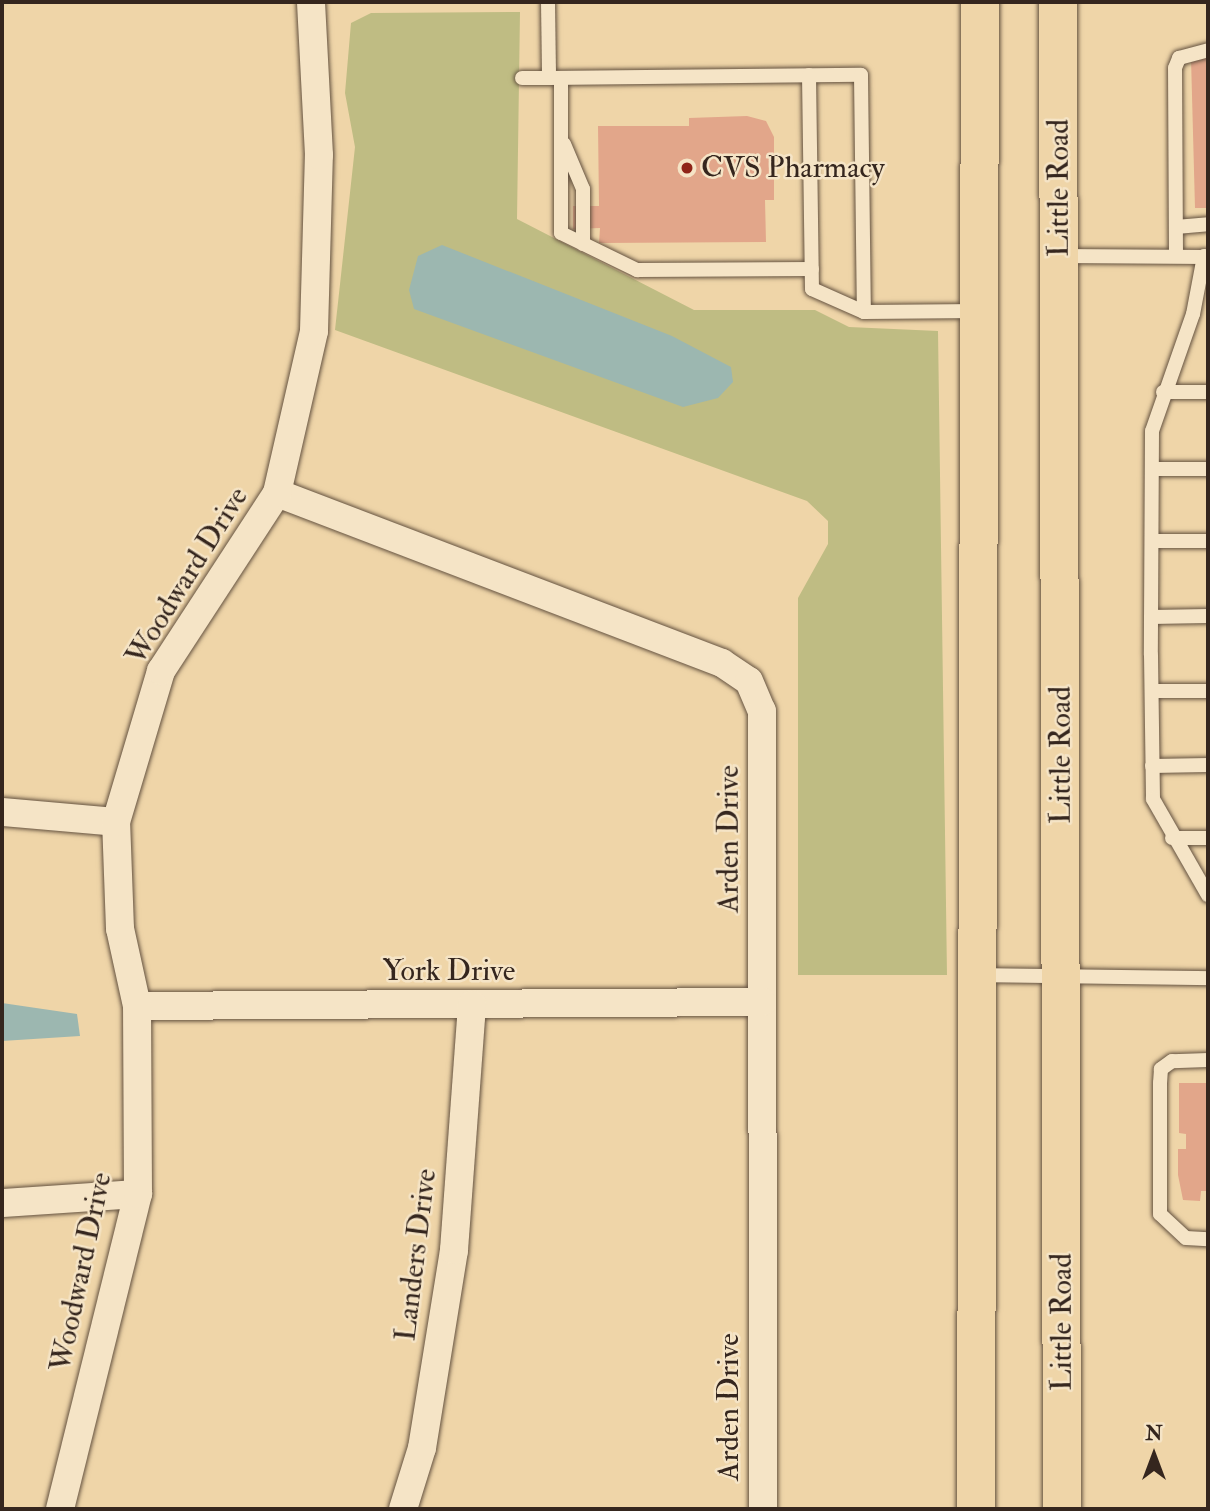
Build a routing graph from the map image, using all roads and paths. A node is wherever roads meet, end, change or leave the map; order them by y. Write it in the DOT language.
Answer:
graph roads {
  1 [pos="311,2"];
  2 [pos="548,2"];
  3 [pos="980,2"];
  4 [pos="1058,2"];
  5 [pos="1208,50"];
  6 [pos="809,75"];
  7 [pos="522,78"];
  8 [pos="555,78"];
  9 [pos="561,137"];
  10 [pos="1208,224"];
  11 [pos="1176,227"];
  12 [pos="583,244"];
  13 [pos="1060,256"];
  14 [pos="1176,256"];
  15 [pos="1206,257"];
  16 [pos="812,269"];
  17 [pos="979,311"];
  18 [pos="864,312"];
  19 [pos="1193,314"];
  20 [pos="1208,314"];
  21 [pos="1163,392"];
  22 [pos="1208,392"];
  23 [pos="1153,469"];
  24 [pos="1208,469"];
  25 [pos="277,493"];
  26 [pos="1152,541"];
  27 [pos="1208,541"];
  28 [pos="1208,616"];
  29 [pos="1151,617"];
  30 [pos="1152,691"];
  31 [pos="1208,691"];
  32 [pos="1208,765"];
  33 [pos="1153,766"];
  34 [pos="2,812"];
  35 [pos="116,821"];
  36 [pos="1172,838"];
  37 [pos="1208,838"];
  38 [pos="1208,895"];
  39 [pos="977,975"];
  40 [pos="1061,975"];
  41 [pos="1208,978"];
  42 [pos="762,1002"];
  43 [pos="472,1005"];
  44 [pos="137,1006"];
  45 [pos="1208,1060"];
  46 [pos="138,1194"];
  47 [pos="2,1203"];
  48 [pos="1208,1239"];
  49 [pos="60,1509"];
  50 [pos="403,1509"];
  51 [pos="762,1509"];
  52 [pos="976,1509"];
  53 [pos="1062,1509"];
  1 -- 25 [label="street, Woodward Drive"];
  2 -- 8 [label="lane"];
  3 -- 17 [label="main road"];
  4 -- 13 [label="main road, Little Road"];
  5 -- 11 [label="lane"];
  6 -- 8 [label="lane"];
  6 -- 16 [label="lane"];
  6 -- 18 [label="lane"];
  7 -- 8 [label="lane"];
  8 -- 9 [label="lane"];
  9 -- 12 [label="lane"];
  9 -- 12 [label="lane"];
  10 -- 11 [label="lane"];
  11 -- 14 [label="lane"];
  12 -- 16 [label="lane"];
  13 -- 14 [label="lane"];
  13 -- 40 [label="main road, Little Road"];
  14 -- 15 [label="lane"];
  15 -- 19 [label="lane"];
  16 -- 18 [label="lane"];
  17 -- 18 [label="lane"];
  17 -- 39 [label="main road"];
  19 -- 20 [label="lane"];
  19 -- 21 [label="lane"];
  21 -- 22 [label="lane"];
  21 -- 23 [label="lane"];
  23 -- 24 [label="lane"];
  23 -- 26 [label="lane"];
  25 -- 35 [label="street, Woodward Drive"];
  25 -- 42 [label="street, Arden Drive"];
  26 -- 27 [label="lane"];
  26 -- 29 [label="lane"];
  28 -- 29 [label="lane"];
  29 -- 30 [label="lane"];
  30 -- 31 [label="lane"];
  30 -- 33 [label="lane"];
  32 -- 33 [label="lane"];
  33 -- 36 [label="lane"];
  34 -- 35 [label="street"];
  35 -- 44 [label="street, Woodward Drive"];
  36 -- 37 [label="lane"];
  36 -- 38 [label="lane"];
  39 -- 40 [label="lane"];
  39 -- 52 [label="main road"];
  40 -- 41 [label="lane"];
  40 -- 53 [label="main road, Little Road"];
  42 -- 43 [label="street, York Drive"];
  42 -- 51 [label="street, Arden Drive"];
  43 -- 44 [label="street, York Drive"];
  43 -- 50 [label="street, Landers Drive"];
  44 -- 46 [label="street, Woodward Drive"];
  45 -- 48 [label="lane"];
  46 -- 47 [label="street"];
  46 -- 49 [label="street, Woodward Drive"];
}
